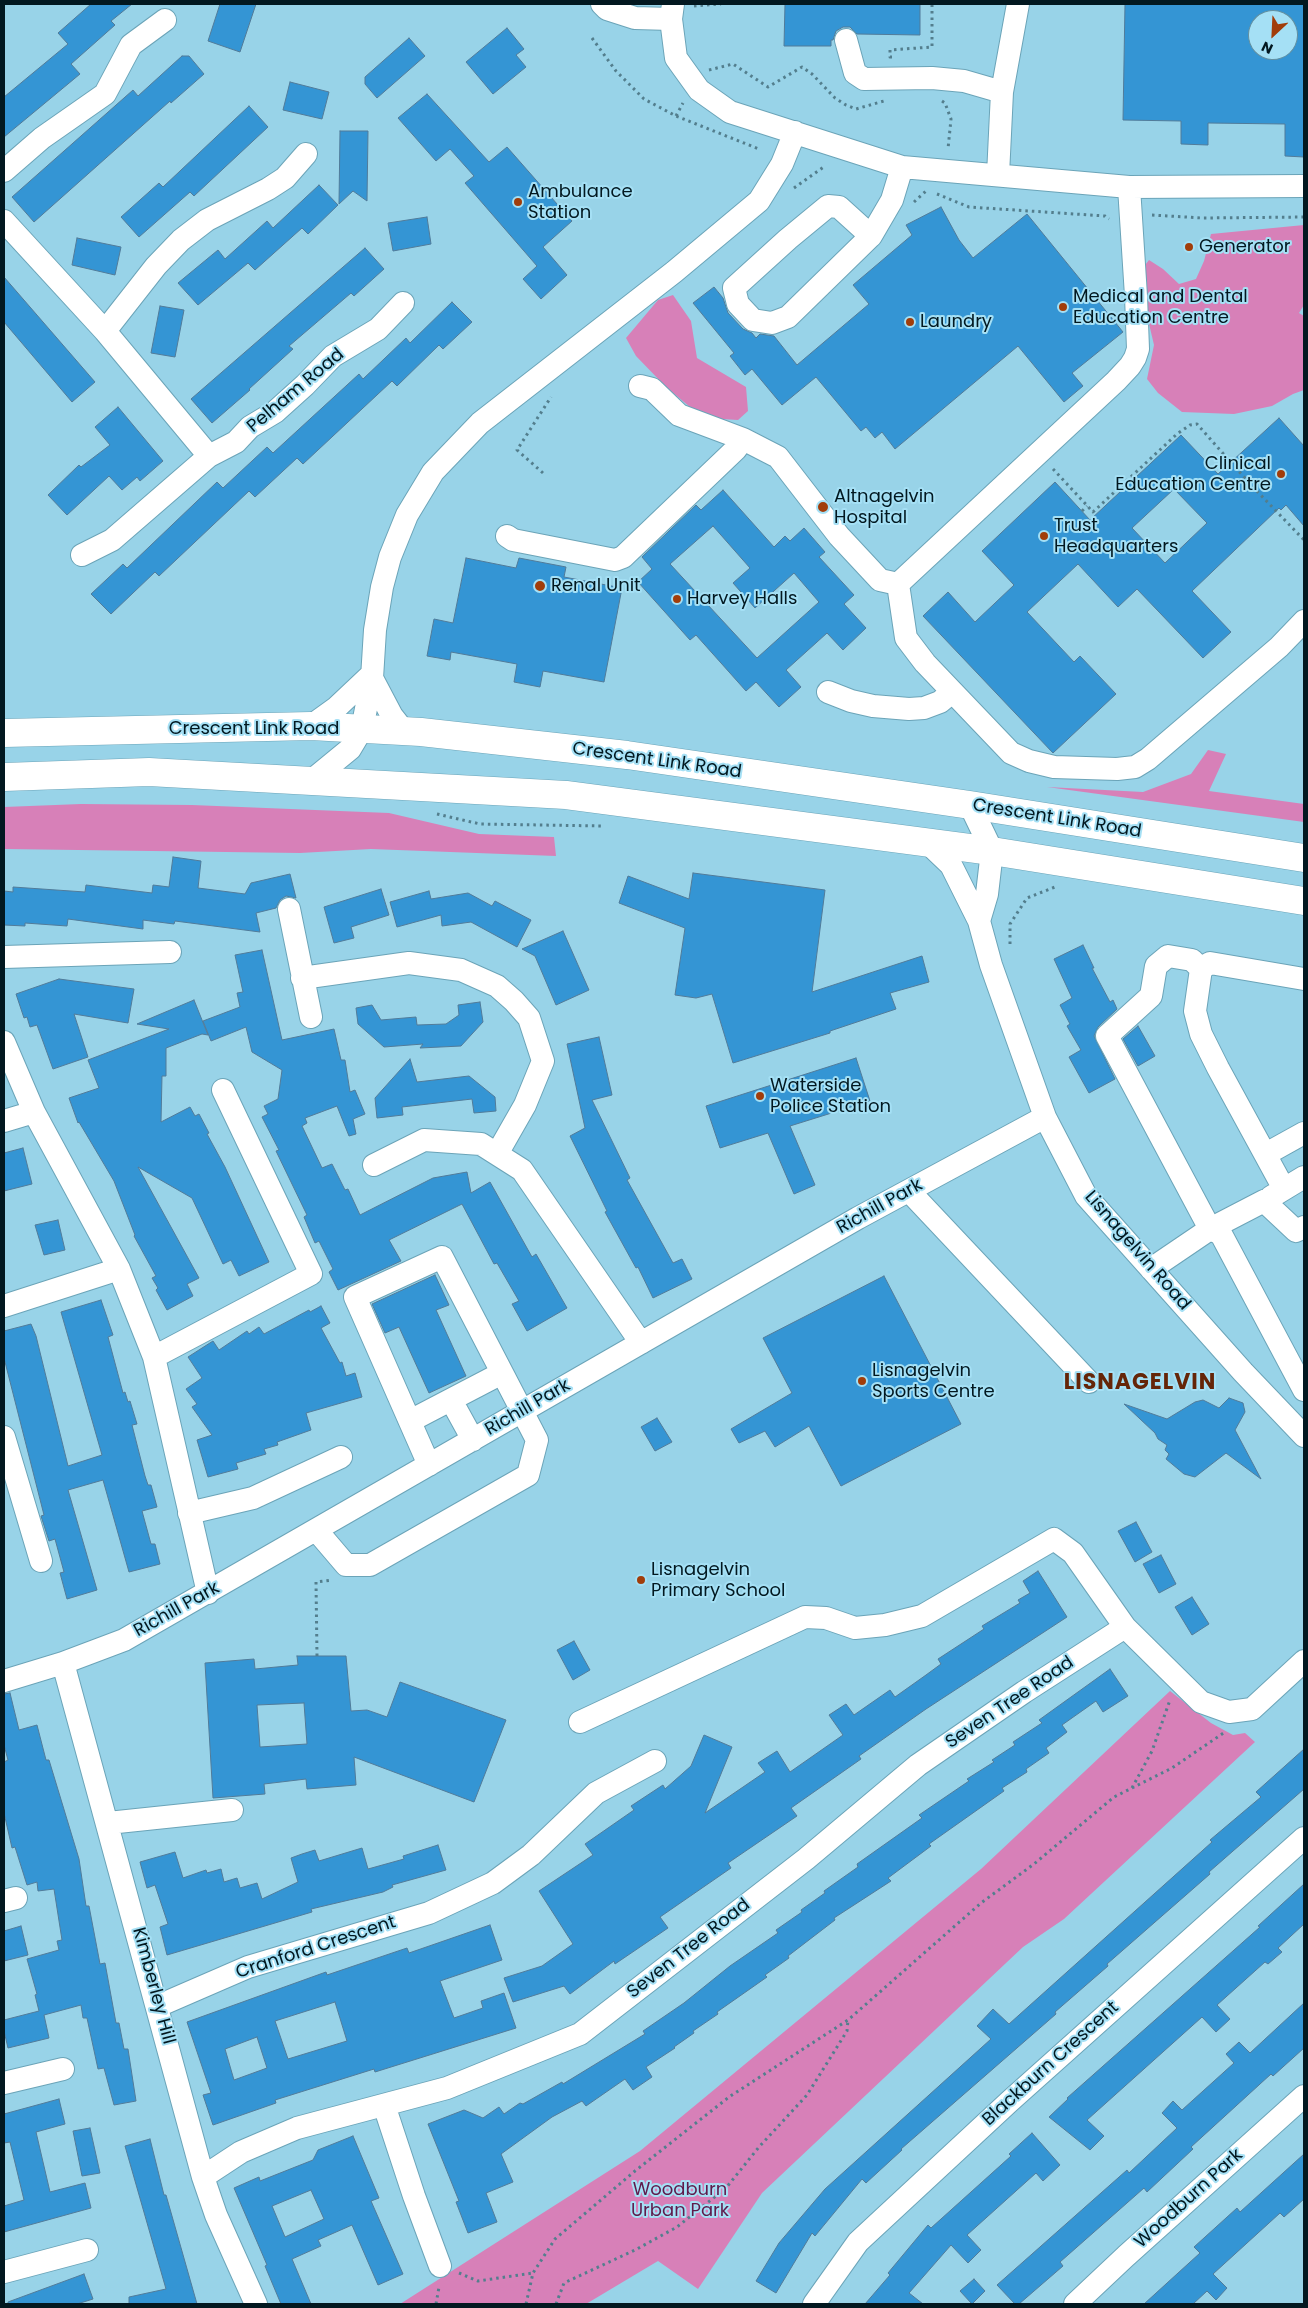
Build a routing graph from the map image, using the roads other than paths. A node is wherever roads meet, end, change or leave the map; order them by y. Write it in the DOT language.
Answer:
graph roads {
  1 [pos="602,4"];
  2 [pos="1018,4"];
  3 [pos="672,11"];
  4 [pos="165,20"];
  5 [pos="846,40"];
  6 [pos="1002,92"];
  7 [pos="795,132"];
  8 [pos="306,154"];
  9 [pos="902,167"];
  10 [pos="4,171"];
  11 [pos="998,175"];
  12 [pos="1304,186"];
  13 [pos="1129,187"];
  14 [pos="4,220"];
  15 [pos="871,236"];
  16 [pos="403,303"];
  17 [pos="105,331"];
  18 [pos="640,386"];
  19 [pos="743,439"];
  20 [pos="209,456"];
  21 [pos="508,536"];
  22 [pos="82,555"];
  23 [pos="898,584"];
  24 [pos="1304,621"];
  25 [pos="371,676"];
  26 [pos="828,692"];
  27 [pos="952,692"];
  28 [pos="311,726"];
  29 [pos="362,729"];
  30 [pos="403,730"];
  31 [pos="4,733"];
  32 [pos="4,777"];
  33 [pos="311,781"];
  34 [pos="970,805"];
  35 [pos="929,844"];
  36 [pos="992,851"];
  37 [pos="1304,858"];
  38 [pos="1304,901"];
  39 [pos="289,909"];
  40 [pos="979,921"];
  41 [pos="170,952"];
  42 [pos="4,957"];
  43 [pos="1201,969"];
  44 [pos="302,978"];
  45 [pos="1304,979"];
  46 [pos="311,1016"];
  47 [pos="4,1042"];
  48 [pos="223,1090"];
  49 [pos="34,1112"];
  50 [pos="1045,1116"];
  51 [pos="4,1121"];
  52 [pos="1304,1133"];
  53 [pos="497,1154"];
  54 [pos="1266,1154"];
  55 [pos="374,1165"];
  56 [pos="1304,1177"];
  57 [pos="1284,1188"];
  58 [pos="909,1191"];
  59 [pos="1264,1201"];
  60 [pos="1304,1227"];
  61 [pos="1215,1232"];
  62 [pos="1151,1268"];
  63 [pos="119,1269"];
  64 [pos="4,1306"];
  65 [pos="640,1343"];
  66 [pos="154,1357"];
  67 [pos="502,1373"];
  68 [pos="1089,1382"];
  69 [pos="1304,1390"];
  70 [pos="451,1400"];
  71 [pos="522,1412"];
  72 [pos="410,1421"];
  73 [pos="1304,1436"];
  74 [pos="4,1437"];
  75 [pos="473,1440"];
  76 [pos="341,1457"];
  77 [pos="429,1466"];
  78 [pos="189,1513"];
  79 [pos="317,1531"];
  80 [pos="41,1561"];
  81 [pos="208,1593"];
  82 [pos="1125,1627"];
  83 [pos="1304,1661"];
  84 [pos="63,1663"];
  85 [pos="4,1681"];
  86 [pos="580,1722"];
  87 [pos="655,1761"];
  88 [pos="232,1810"];
  89 [pos="108,1823"];
  90 [pos="1304,1838"];
  91 [pos="158,2006"];
  92 [pos="63,2069"];
  93 [pos="4,2083"];
  94 [pos="1304,2096"];
  95 [pos="384,2105"];
  96 [pos="203,2177"];
  97 [pos="87,2250"];
  98 [pos="440,2266"];
  99 [pos="4,2272"];
  100 [pos="256,2304"];
  101 [pos="814,2304"];
  102 [pos="1075,2304"];
  1 -- 3 [label="street"];
  2 -- 6 [label="street"];
  3 -- 7 [label="street"];
  4 -- 10 [label="street"];
  5 -- 6 [label="street"];
  6 -- 11 [label="street"];
  7 -- 9 [label="street"];
  7 -- 25 [label="street"];
  8 -- 17 [label="street"];
  9 -- 11 [label="street"];
  9 -- 15 [label="street"];
  11 -- 13 [label="street"];
  12 -- 13 [label="street"];
  13 -- 23 [label="street"];
  14 -- 17 [label="street"];
  15 -- 15 [label="street"];
  16 -- 20 [label="street, Pelham Road"];
  17 -- 20 [label="street"];
  18 -- 19 [label="street"];
  19 -- 21 [label="street"];
  19 -- 23 [label="street"];
  20 -- 22 [label="street, Pelham Road"];
  23 -- 27 [label="street"];
  24 -- 27 [label="street"];
  25 -- 28 [label="street"];
  25 -- 29 [label="street"];
  25 -- 30 [label="street"];
  26 -- 27 [label="street"];
  28 -- 29 [label="highway, Crescent Link Road"];
  28 -- 31 [label="highway, Crescent Link Road"];
  29 -- 30 [label="highway, Crescent Link Road"];
  29 -- 33 [label="street"];
  30 -- 34 [label="highway, Crescent Link Road"];
  32 -- 33 [label="highway"];
  33 -- 35 [label="highway"];
  34 -- 36 [label="street"];
  34 -- 37 [label="highway, Crescent Link Road"];
  35 -- 36 [label="highway"];
  35 -- 40 [label="street, Lisnagelvin Road"];
  36 -- 38 [label="highway"];
  36 -- 40 [label="street"];
  39 -- 44 [label="street"];
  40 -- 50 [label="street, Lisnagelvin Road"];
  41 -- 42 [label="street"];
  43 -- 45 [label="street"];
  43 -- 54 [label="street"];
  43 -- 61 [label="street"];
  44 -- 46 [label="street"];
  44 -- 53 [label="street"];
  47 -- 49 [label="street"];
  48 -- 66 [label="street"];
  49 -- 51 [label="street"];
  49 -- 63 [label="street"];
  50 -- 58 [label="street, Richill Park"];
  50 -- 62 [label="street, Lisnagelvin Road"];
  52 -- 54 [label="street"];
  53 -- 55 [label="street"];
  53 -- 65 [label="street"];
  54 -- 57 [label="street"];
  56 -- 57 [label="street"];
  57 -- 59 [label="street"];
  58 -- 65 [label="street, Richill Park"];
  58 -- 68 [label="street"];
  59 -- 60 [label="street"];
  59 -- 61 [label="street"];
  61 -- 62 [label="street"];
  61 -- 69 [label="street"];
  62 -- 73 [label="street, Lisnagelvin Road"];
  63 -- 64 [label="street"];
  63 -- 66 [label="street"];
  65 -- 71 [label="street, Richill Park"];
  66 -- 78 [label="street"];
  67 -- 70 [label="street"];
  67 -- 71 [label="street"];
  67 -- 72 [label="street"];
  70 -- 72 [label="street"];
  70 -- 75 [label="street"];
  71 -- 75 [label="street, Richill Park"];
  71 -- 79 [label="street"];
  72 -- 77 [label="street"];
  74 -- 80 [label="street"];
  75 -- 77 [label="street, Richill Park"];
  76 -- 78 [label="street"];
  77 -- 79 [label="street, Richill Park"];
  78 -- 81 [label="street"];
  79 -- 81 [label="street, Richill Park"];
  81 -- 84 [label="street, Richill Park"];
  82 -- 83 [label="street"];
  82 -- 86 [label="street"];
  82 -- 95 [label="street, Seven Tree Road"];
  84 -- 85 [label="street, Richill Park"];
  84 -- 89 [label="street, Kimberley Hill"];
  87 -- 91 [label="street, Cranford Crescent"];
  88 -- 89 [label="street"];
  89 -- 91 [label="street, Kimberley Hill"];
  90 -- 101 [label="street, Blackburn Crescent"];
  91 -- 96 [label="street, Kimberley Hill"];
  92 -- 93 [label="street"];
  94 -- 102 [label="street, Woodburn Park"];
  95 -- 96 [label="street, Seven Tree Road"];
  95 -- 98 [label="street"];
  96 -- 100 [label="street, Kimberley Hill"];
  97 -- 99 [label="street"];
}
